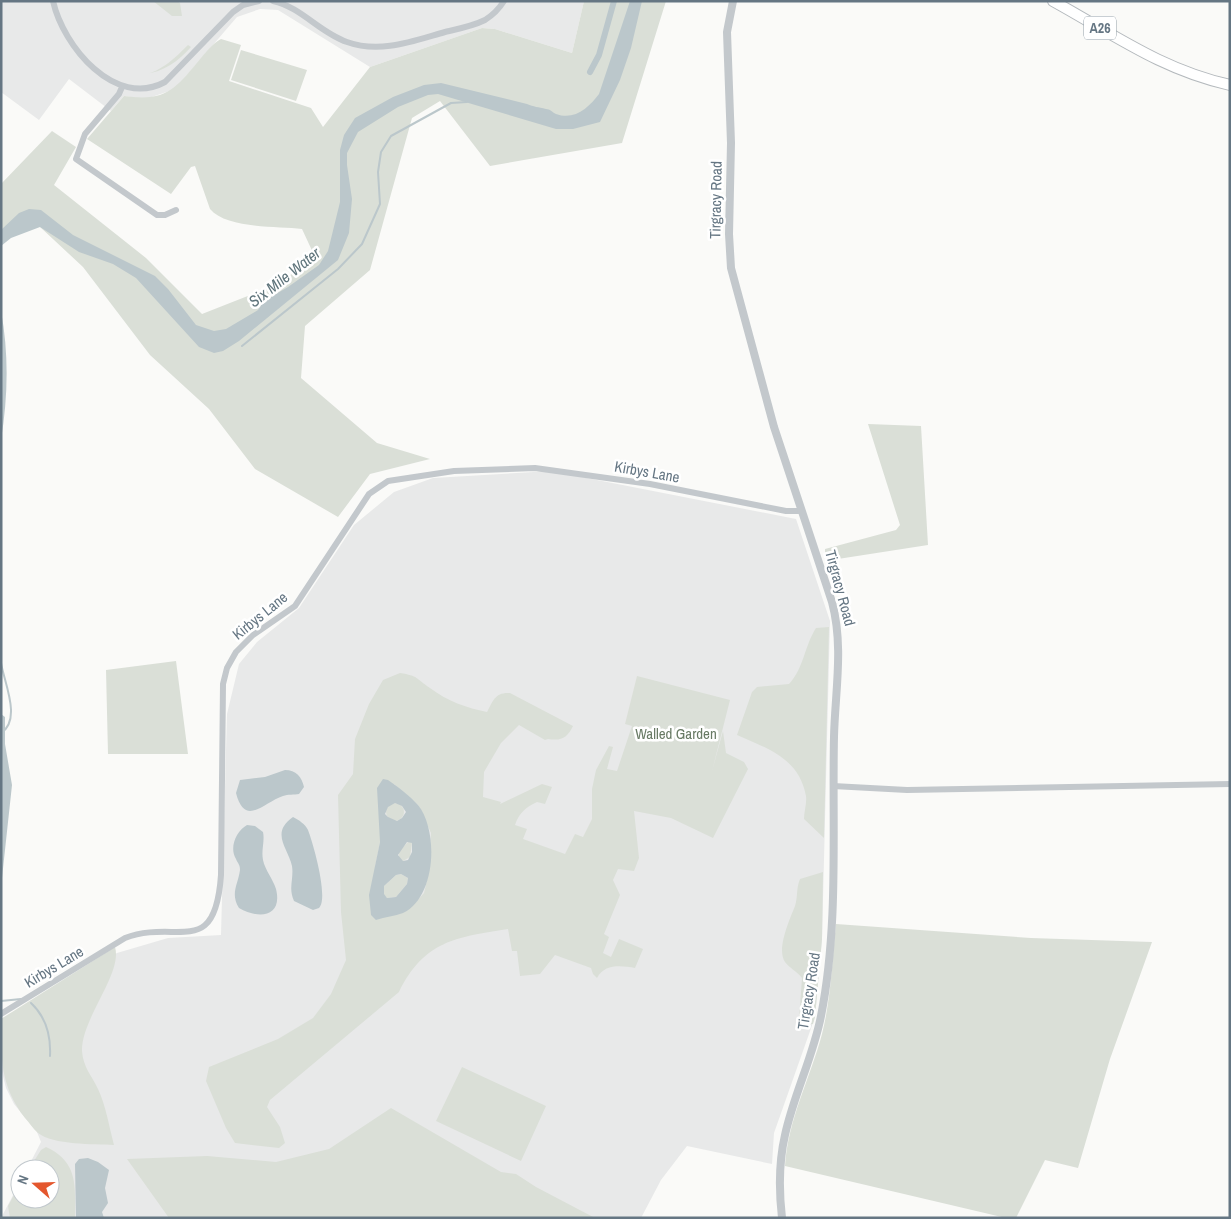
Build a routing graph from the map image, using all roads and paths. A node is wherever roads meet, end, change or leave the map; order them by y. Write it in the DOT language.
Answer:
graph roads {
  1 [pos="54,1"];
  2 [pos="259,1"];
  3 [pos="274,1"];
  4 [pos="504,1"];
  5 [pos="733,1"];
  6 [pos="1054,1"];
  7 [pos="249,2"];
  8 [pos="1230,85"];
  9 [pos="122,87"];
  10 [pos="176,210"];
  11 [pos="802,511"];
  12 [pos="1230,784"];
  13 [pos="833,786"];
  14 [pos="1,1014"];
  15 [pos="782,1218"];
  1 -- 9 [label="street"];
  2 -- 7 [label="street"];
  3 -- 4 [label="street"];
  5 -- 11 [label="street, Tirgracy Road"];
  6 -- 8 [label="highway, A26"];
  7 -- 9 [label="street"];
  9 -- 10 [label="street"];
  11 -- 13 [label="street, Tirgracy Road"];
  11 -- 14 [label="street, Kirbys Lane"];
  12 -- 13 [label="street"];
  13 -- 15 [label="street, Tirgracy Road"];
}
